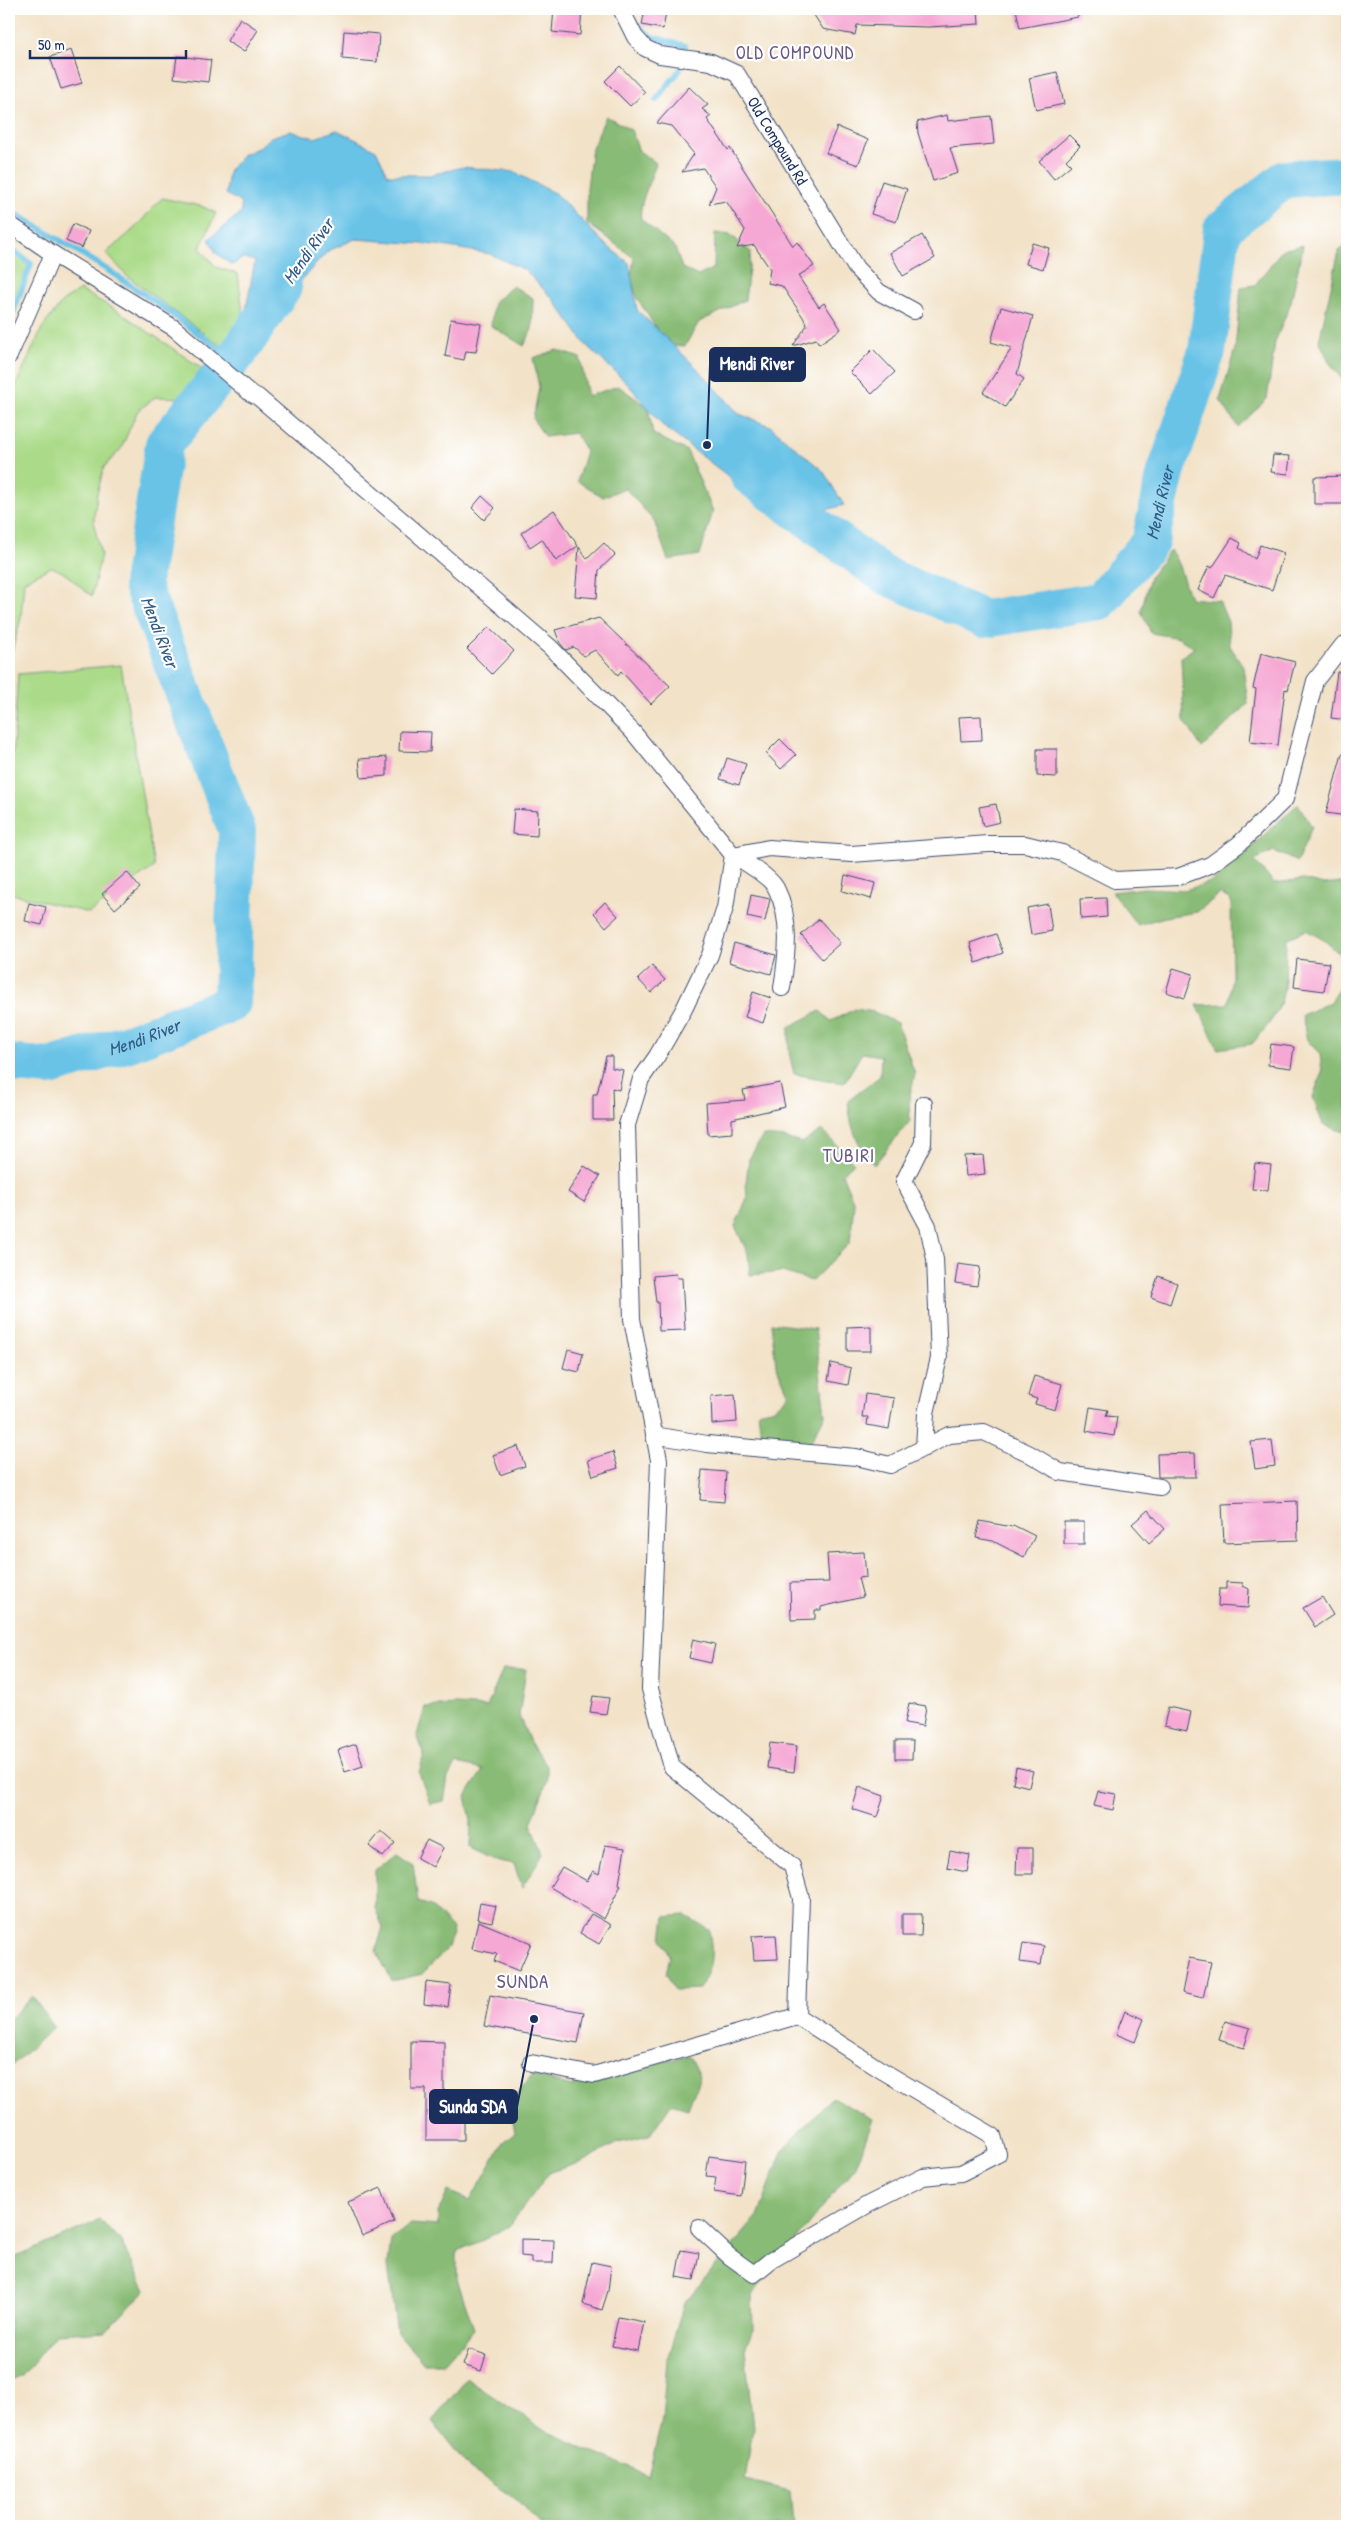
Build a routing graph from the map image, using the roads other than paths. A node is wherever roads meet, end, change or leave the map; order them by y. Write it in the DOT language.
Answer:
graph roads {
  1 [pos="621,9"];
  2 [pos="9,224"];
  3 [pos="53,254"];
  4 [pos="914,311"];
  5 [pos="9,356"];
  6 [pos="1347,644"];
  7 [pos="733,855"];
  8 [pos="782,988"];
  9 [pos="924,1104"];
  10 [pos="654,1435"];
  11 [pos="924,1448"];
  12 [pos="1160,1487"];
  13 [pos="797,2016"];
  14 [pos="531,2063"];
  15 [pos="700,2228"];
  1 -- 4 [label="street, Old Compound Rd"];
  2 -- 3 [label="street"];
  3 -- 5 [label="street"];
  3 -- 7 [label="street"];
  6 -- 7 [label="street"];
  7 -- 8 [label="street"];
  7 -- 10 [label="street"];
  9 -- 11 [label="street"];
  10 -- 11 [label="street"];
  10 -- 13 [label="street"];
  11 -- 12 [label="street"];
  13 -- 14 [label="street"];
  13 -- 15 [label="street"];
}
